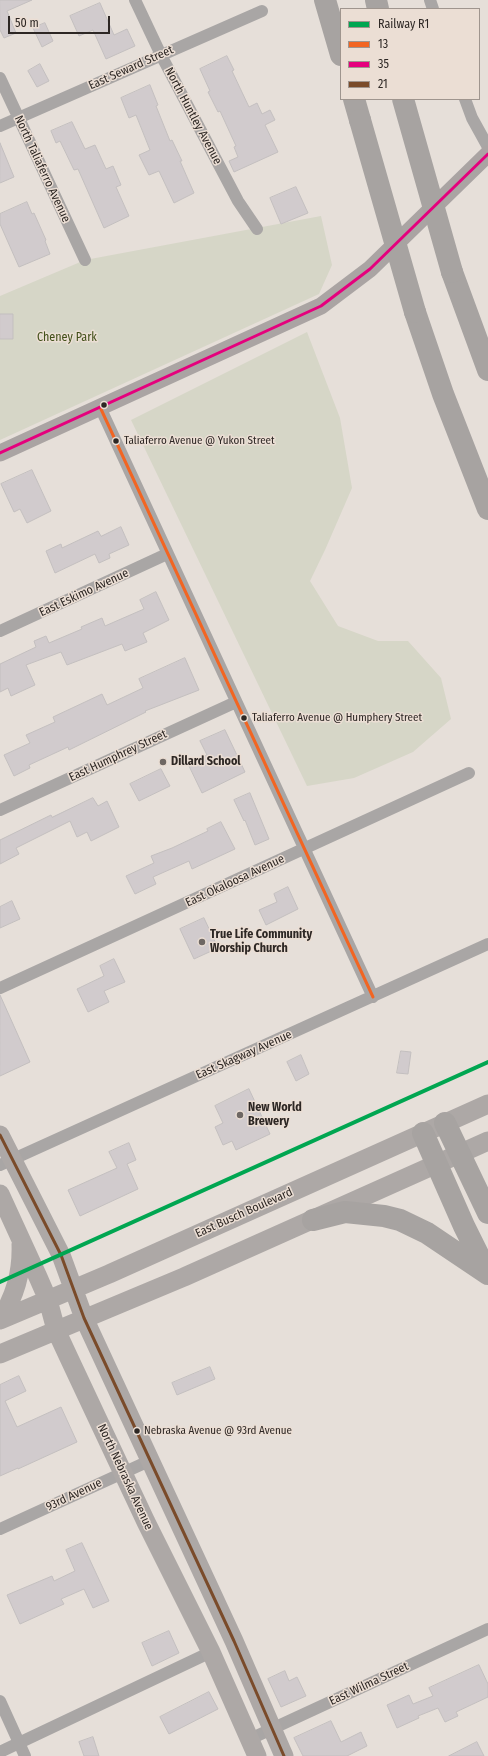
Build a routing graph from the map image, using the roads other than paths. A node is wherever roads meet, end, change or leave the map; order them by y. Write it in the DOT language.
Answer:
graph roads {
  1 [pos="135,0"];
  2 [pos="325,0"];
  3 [pos="262,10"];
  4 [pos="340,52"];
  5 [pos="161,55"];
  6 [pos="0,78"];
  7 [pos="354,100"];
  8 [pos="403,100"];
  9 [pos="465,100"];
  10 [pos="19,118"];
  11 [pos="0,126"];
  12 [pos="488,147"];
  13 [pos="488,154"];
  14 [pos="257,229"];
  15 [pos="85,260"];
  16 [pos="488,370"];
  17 [pos="100,407"];
  18 [pos="0,453"];
  19 [pos="488,509"];
  20 [pos="167,554"];
  21 [pos="0,631"];
  22 [pos="236,702"];
  23 [pos="469,773"];
  24 [pos="0,810"];
  25 [pos="305,849"];
  26 [pos="488,944"];
  27 [pos="0,988"];
  28 [pos="373,997"];
  29 [pos="488,1104"];
  30 [pos="445,1123"];
  31 [pos="423,1133"];
  32 [pos="0,1135"];
  33 [pos="488,1141"];
  34 [pos="460,1154"];
  35 [pos="6,1162"];
  36 [pos="437,1164"];
  37 [pos="0,1194"];
  38 [pos="488,1213"];
  39 [pos="313,1220"];
  40 [pos="21,1239"];
  41 [pos="488,1274"];
  42 [pos="74,1289"];
  43 [pos="48,1300"];
  44 [pos="84,1318"];
  45 [pos="0,1320"];
  46 [pos="56,1330"];
  47 [pos="0,1354"];
  48 [pos="149,1461"];
  49 [pos="122,1473"];
  50 [pos="0,1529"];
  51 [pos="164,1556"];
  52 [pos="221,1613"];
  53 [pos="488,1629"];
  54 [pos="211,1652"];
  55 [pos="0,1701"];
  56 [pos="272,1729"];
  57 [pos="20,1744"];
  58 [pos="253,1747"];
  59 [pos="0,1752"];
  60 [pos="25,1756"];
  61 [pos="284,1756"];
  1 -- 5 [label="street, North Huntley Avenue"];
  2 -- 4 [label="highway"];
  3 -- 5 [label="street, East Seward Street"];
  5 -- 10 [label="street, East Seward Street"];
  5 -- 14 [label="street, North Huntley Avenue"];
  6 -- 10 [label="street, North Taliaferro Avenue"];
  7 -- 19 [label="highway, bridge"];
  8 -- 16 [label="highway, bridge"];
  9 -- 12 [label="street"];
  10 -- 11 [label="street, East Seward Street"];
  10 -- 15 [label="street, North Taliaferro Avenue"];
  13 -- 17 [label="street"];
  17 -- 18 [label="street"];
  17 -- 20 [label="street"];
  20 -- 21 [label="street, East Eskimo Avenue"];
  20 -- 22 [label="street"];
  22 -- 24 [label="street, East Humphrey Street"];
  22 -- 25 [label="street"];
  23 -- 25 [label="street, East Okaloosa Avenue"];
  25 -- 27 [label="street, East Okaloosa Avenue"];
  25 -- 28 [label="street"];
  26 -- 28 [label="street, East Skagway Avenue"];
  28 -- 35 [label="street, East Skagway Avenue"];
  29 -- 30 [label="main road, East Busch Boulevard"];
  30 -- 31 [label="main road, East Busch Boulevard"];
  30 -- 34 [label="highway"];
  31 -- 36 [label="highway"];
  31 -- 42 [label="main road, East Busch Boulevard"];
  32 -- 35 [label="main road"];
  33 -- 34 [label="main road"];
  34 -- 36 [label="main road"];
  34 -- 38 [label="highway"];
  35 -- 42 [label="main road"];
  36 -- 39 [label="main road"];
  36 -- 41 [label="highway"];
  37 -- 40 [label="main road, North Nebraska Avenue"];
  39 -- 41 [label="highway"];
  39 -- 44 [label="main road"];
  40 -- 43 [label="main road, North Nebraska Avenue"];
  40 -- 45 [label="main road"];
  42 -- 43 [label="main road, East Busch Boulevard"];
  42 -- 44 [label="main road"];
  43 -- 45 [label="main road, East Busch Boulevard"];
  43 -- 46 [label="main road, North Nebraska Avenue"];
  44 -- 46 [label="main road"];
  44 -- 48 [label="main road"];
  46 -- 47 [label="main road"];
  46 -- 49 [label="main road, North Nebraska Avenue"];
  48 -- 49 [label="street, 93rd Avenue"];
  48 -- 52 [label="main road"];
  49 -- 50 [label="street, 93rd Avenue"];
  49 -- 51 [label="main road, North Nebraska Avenue"];
  51 -- 52 [label="main road"];
  51 -- 54 [label="main road, North Nebraska Avenue"];
  52 -- 56 [label="main road"];
  53 -- 56 [label="street, East Wilma Street"];
  54 -- 57 [label="street"];
  54 -- 58 [label="main road, North Nebraska Avenue"];
  55 -- 57 [label="street"];
  56 -- 58 [label="street, East Wilma Street"];
  56 -- 61 [label="main road"];
  57 -- 59 [label="street"];
  57 -- 60 [label="street"];
}
